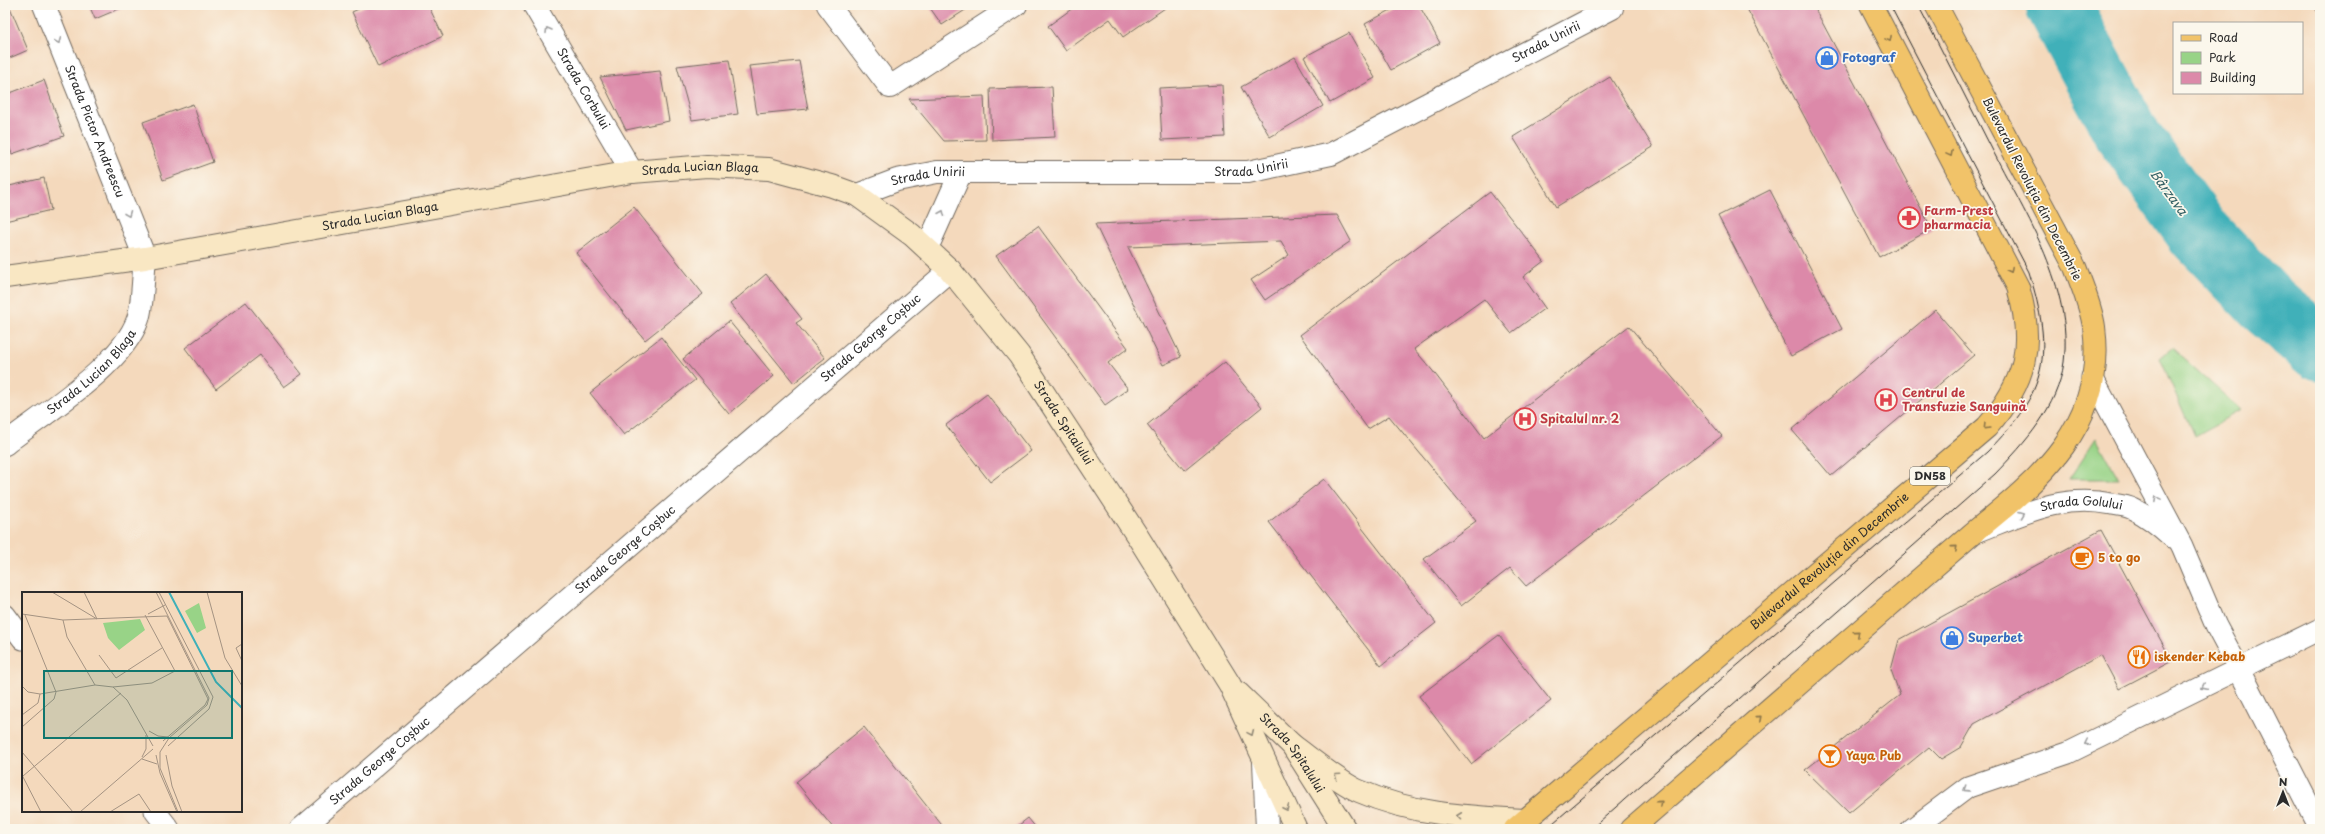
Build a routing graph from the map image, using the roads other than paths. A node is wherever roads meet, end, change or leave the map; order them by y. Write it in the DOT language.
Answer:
graph roads {
  1 [pos="44,5"];
  2 [pos="534,5"];
  3 [pos="828,5"];
  4 [pos="1016,5"];
  5 [pos="1871,5"];
  6 [pos="1936,5"];
  7 [pos="1611,6"];
  8 [pos="632,172"];
  9 [pos="961,172"];
  10 [pos="857,195"];
  11 [pos="927,248"];
  12 [pos="145,258"];
  13 [pos="950,270"];
  14 [pos="5,277"];
  15 [pos="2092,377"];
  16 [pos="5,444"];
  17 [pos="1973,533"];
  18 [pos="2182,546"];
  19 [pos="5,615"];
  20 [pos="2320,629"];
  21 [pos="22,638"];
  22 [pos="2239,669"];
  23 [pos="1230,685"];
  24 [pos="1292,745"];
  25 [pos="1264,762"];
  26 [pos="156,812"];
  27 [pos="1520,824"];
  28 [pos="2320,828"];
  29 [pos="169,829"];
  30 [pos="301,829"];
  31 [pos="1267,829"];
  32 [pos="1296,829"];
  33 [pos="1345,829"];
  34 [pos="1631,829"];
  35 [pos="1912,829"];
  1 -- 12 [label="street, Strada Pictor Andreescu, one-way"];
  8 -- 2 [label="street, Strada Corbului, one-way"];
  3 -- 4 [label="street"];
  5 -- 27 [label="main road, Bulevardul Revoluția din Decembrie / DN58, one-way"];
  6 -- 15 [label="main road, Bulevardul Revoluția din Decembrie"];
  7 -- 9 [label="street, Strada Unirii"];
  8 -- 10 [label="main road, Strada Lucian Blaga"];
  8 -- 12 [label="main road, Strada Lucian Blaga"];
  9 -- 10 [label="street, Strada Unirii"];
  11 -- 9 [label="street, one-way"];
  10 -- 11 [label="main road, Strada Spitalului"];
  11 -- 13 [label="main road, Strada Spitalului"];
  12 -- 14 [label="main road"];
  12 -- 16 [label="street, Strada Lucian Blaga"];
  13 -- 23 [label="main road, Strada Spitalului"];
  13 -- 30 [label="street, Strada George Coșbuc"];
  15 -- 17 [label="main road, Bulevardul Revoluția din Decembrie"];
  18 -- 15 [label="lane, Strada Golului, one-way"];
  17 -- 18 [label="lane, Strada Golului, one-way"];
  34 -- 17 [label="main road, Bulevardul Revoluția din Decembrie, one-way"];
  18 -- 22 [label="lane, Strada Golului"];
  19 -- 21 [label="lane"];
  20 -- 22 [label="lane"];
  22 -- 28 [label="street"];
  22 -- 35 [label="lane, one-way"];
  23 -- 24 [label="main road, Strada Spitalului"];
  23 -- 25 [label="main road, Strada Spitalului, one-way"];
  27 -- 24 [label="main road, one-way"];
  24 -- 33 [label="main road, Strada Spitalului"];
  25 -- 31 [label="street"];
  25 -- 32 [label="main road, Strada Spitalului, one-way"];
  26 -- 29 [label="lane"];
}
